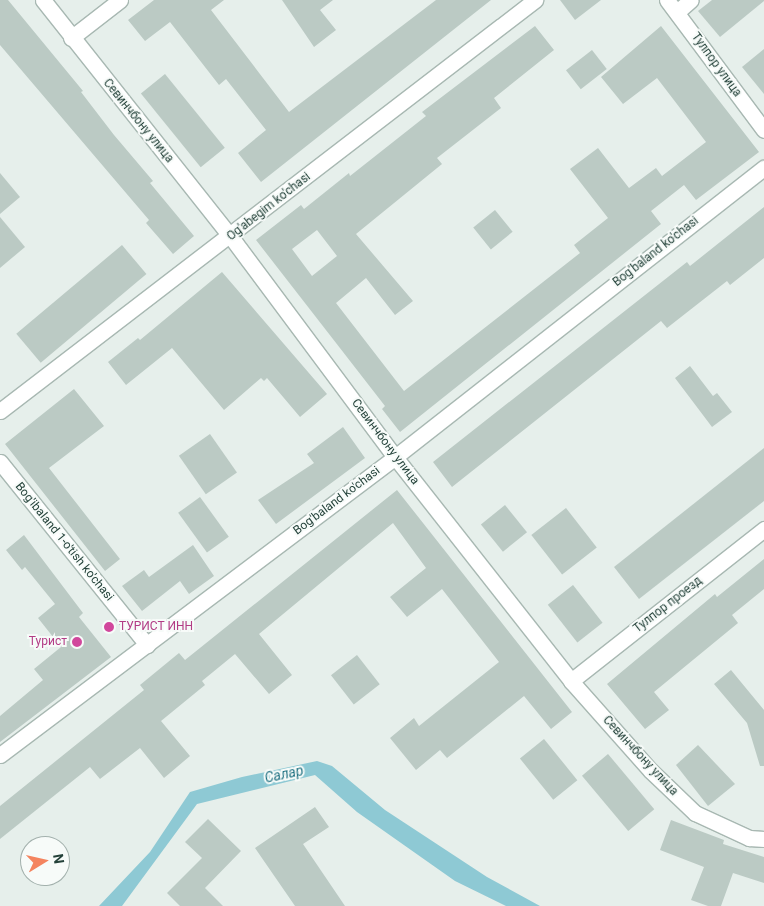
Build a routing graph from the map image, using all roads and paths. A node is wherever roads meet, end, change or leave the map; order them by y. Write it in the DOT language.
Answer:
graph roads {
  1 [pos="43,0"];
  2 [pos="120,0"];
  3 [pos="535,0"];
  4 [pos="667,0"];
  5 [pos="691,0"];
  6 [pos="677,12"];
  7 [pos="71,38"];
  8 [pos="764,130"];
  9 [pos="764,168"];
  10 [pos="230,237"];
  11 [pos="0,411"];
  12 [pos="395,457"];
  13 [pos="0,462"];
  14 [pos="764,529"];
  15 [pos="147,645"];
  16 [pos="572,681"];
  17 [pos="0,755"];
  18 [pos="764,839"];
  1 -- 7 [label="street, Севинчбону улица"];
  2 -- 7 [label="street"];
  3 -- 10 [label="street, Og'abegim ko'chasi"];
  4 -- 6 [label="street, Тулпор улица"];
  5 -- 6 [label="street"];
  6 -- 8 [label="street, Тулпор улица"];
  7 -- 10 [label="street, Севинчбону улица"];
  9 -- 12 [label="street, Bog'baland ko'chasi"];
  10 -- 11 [label="street, Og'abegim ko'chasi"];
  10 -- 12 [label="street, Севинчбону улица"];
  12 -- 15 [label="street, Bog'baland ko'chasi"];
  12 -- 16 [label="street, Севинчбону улица"];
  13 -- 15 [label="street, Bog'ibaland 1-o'tish ko'chasi"];
  14 -- 16 [label="street, Тулпор проезд"];
  15 -- 17 [label="street, Bog'baland ko'chasi"];
  16 -- 18 [label="street, Севинчбону улица"];
}
